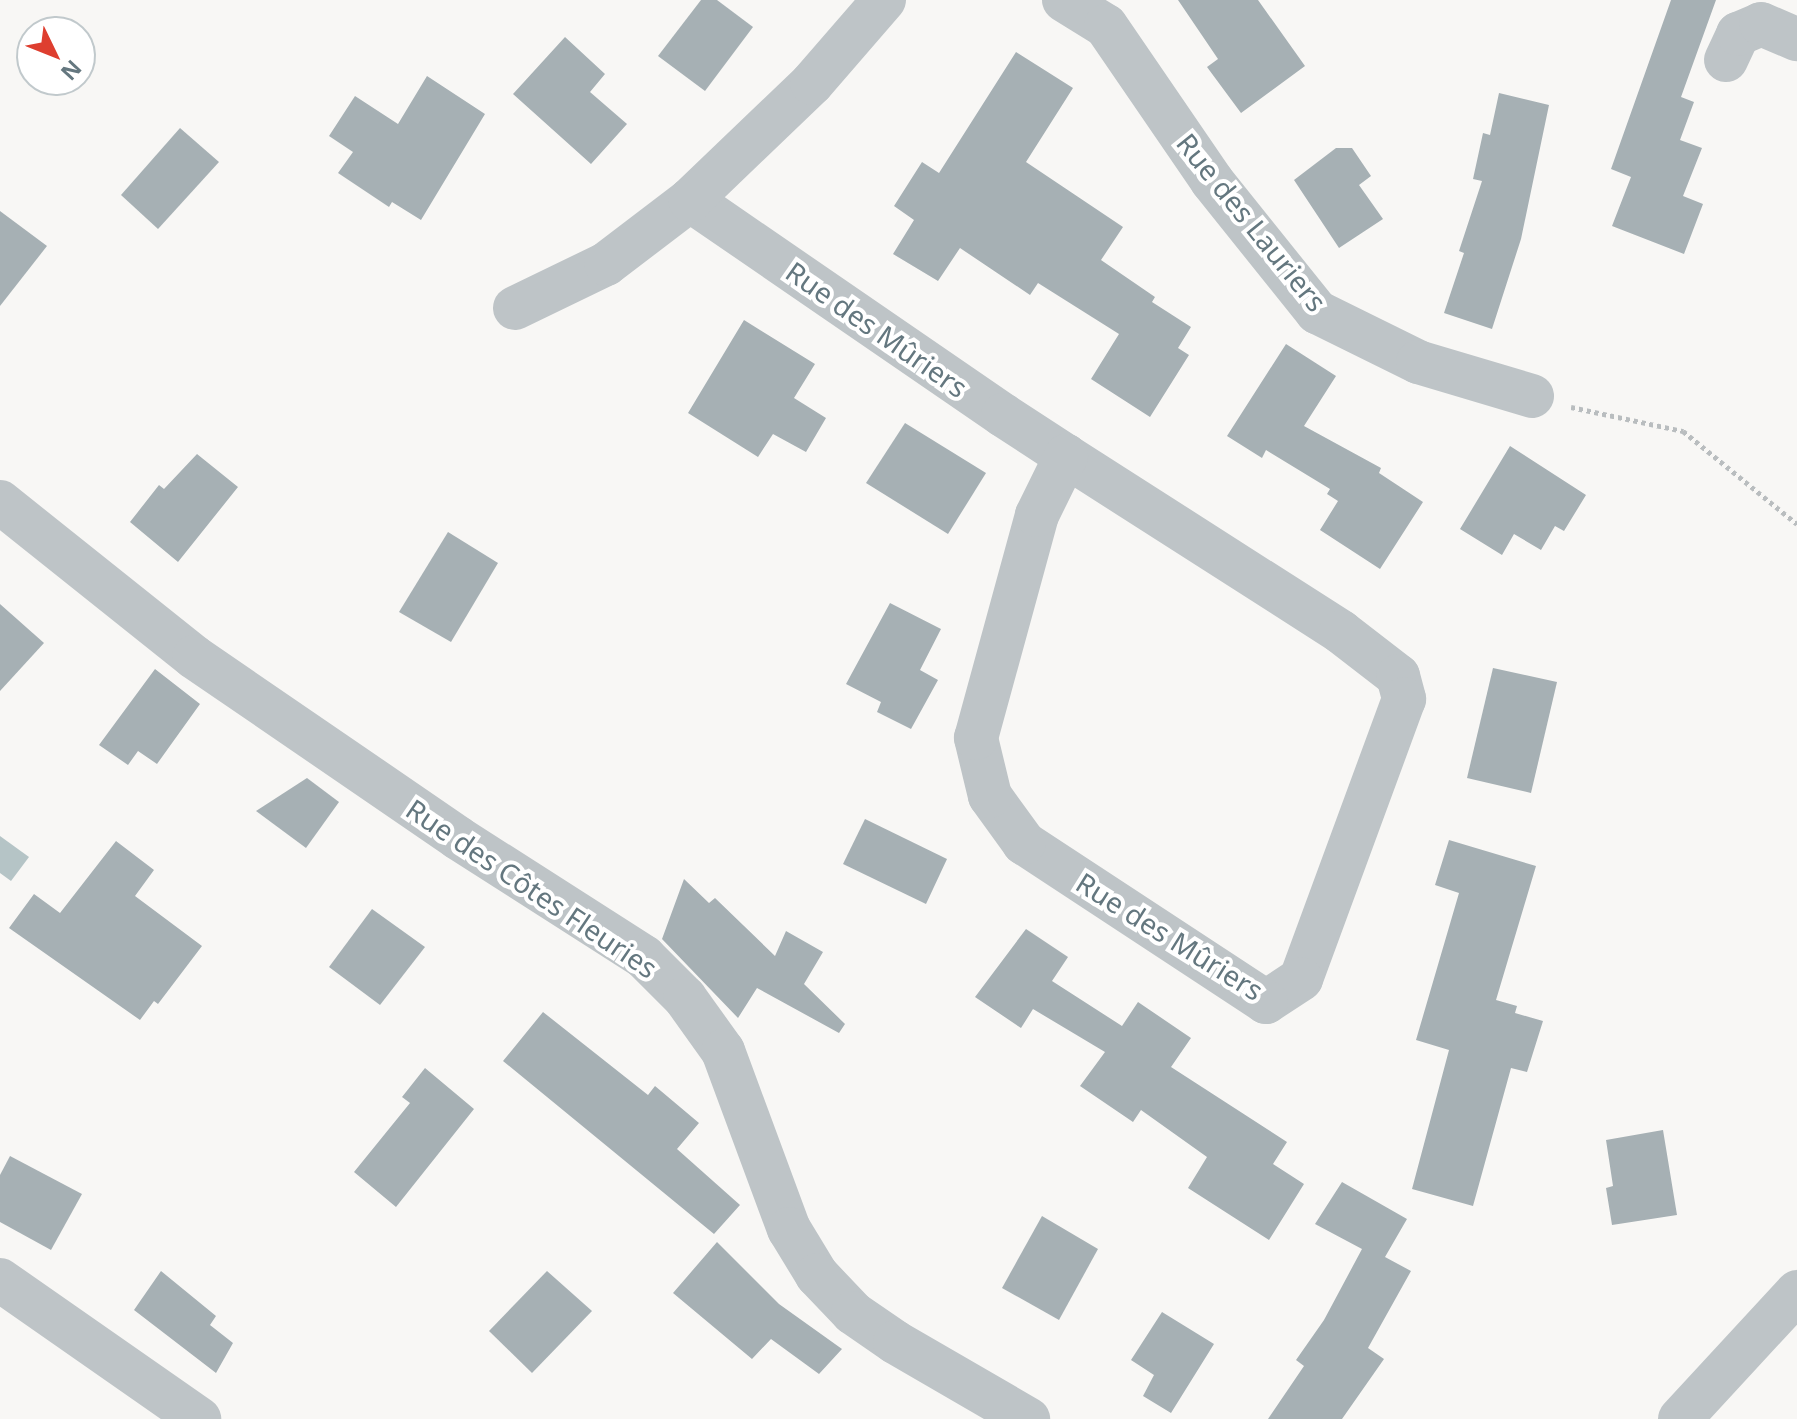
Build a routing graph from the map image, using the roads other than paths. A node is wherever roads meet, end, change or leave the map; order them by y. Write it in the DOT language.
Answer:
graph roads {
  1 [pos="884,0"];
  2 [pos="1064,0"];
  3 [pos="1797,39"];
  4 [pos="1726,60"];
  5 [pos="690,200"];
  6 [pos="515,308"];
  7 [pos="1532,396"];
  8 [pos="1066,456"];
  9 [pos="0,502"];
  10 [pos="0,1280"];
  11 [pos="1797,1292"];
  12 [pos="199,1419"];
  13 [pos="1028,1419"];
  14 [pos="1680,1419"];
  1 -- 5 [label="street"];
  2 -- 7 [label="street, Rue des Lauriers"];
  3 -- 4 [label="street"];
  5 -- 6 [label="street"];
  5 -- 8 [label="street, Rue des Mûriers"];
  8 -- 8 [label="street, Rue des Mûriers"];
  9 -- 13 [label="street, Rue des Côtes Fleuries"];
  10 -- 12 [label="street"];
  11 -- 14 [label="street"];
}
